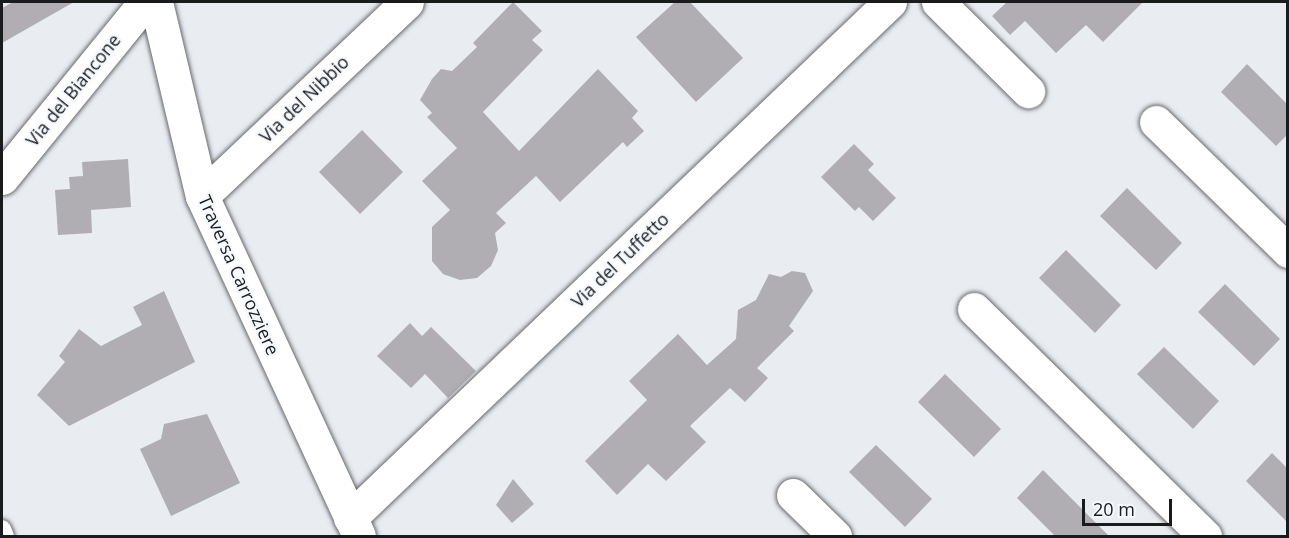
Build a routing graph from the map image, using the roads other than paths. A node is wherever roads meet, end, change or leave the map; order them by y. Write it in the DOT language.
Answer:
graph roads {
  1 [pos="145,2"];
  2 [pos="156,2"];
  3 [pos="406,2"];
  4 [pos="890,2"];
  5 [pos="938,2"];
  6 [pos="1028,91"];
  7 [pos="1156,122"];
  8 [pos="2,178"];
  9 [pos="202,196"];
  10 [pos="1287,251"];
  11 [pos="974,309"];
  12 [pos="793,495"];
  13 [pos="355,527"];
  14 [pos="2,529"];
  15 [pos="5,537"];
  16 [pos="835,537"];
  17 [pos="1205,537"];
  1 -- 8 [label="street, Via del Biancone"];
  2 -- 9 [label="street, Traversa Carrozziere"];
  3 -- 9 [label="street, Via del Nibbio"];
  4 -- 13 [label="street, Via del Tuffetto"];
  5 -- 6 [label="street"];
  7 -- 10 [label="street"];
  9 -- 13 [label="street, Traversa Carrozziere"];
  11 -- 17 [label="street"];
  12 -- 16 [label="street"];
  14 -- 15 [label="lane"];
}
